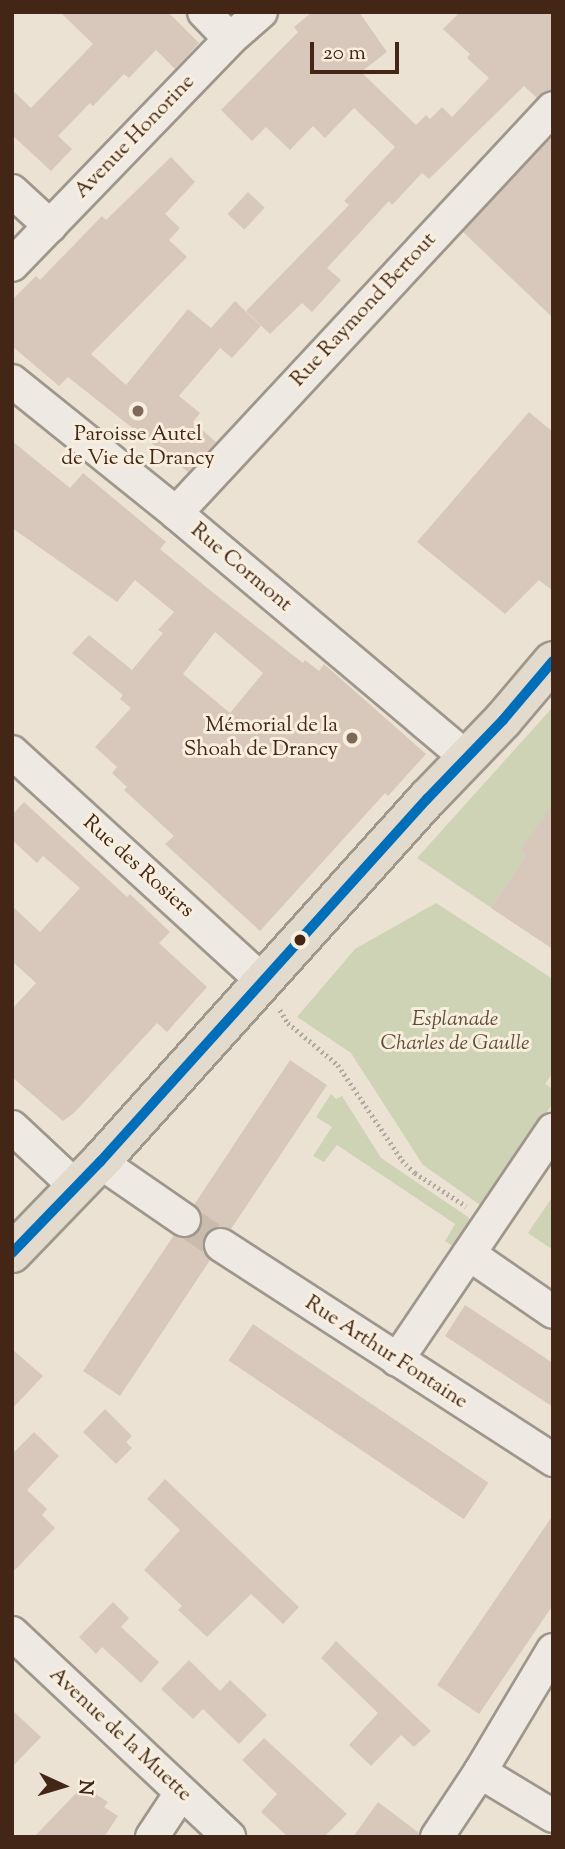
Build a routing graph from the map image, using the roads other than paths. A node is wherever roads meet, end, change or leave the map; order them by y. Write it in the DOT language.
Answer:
graph roads {
  1 [pos="204,12"];
  2 [pos="261,12"];
  3 [pos="230,38"];
  4 [pos="553,108"];
  5 [pos="12,191"];
  6 [pos="50,226"];
  7 [pos="12,265"];
  8 [pos="12,381"];
  9 [pos="176,513"];
  10 [pos="553,662"];
  11 [pos="12,752"];
  12 [pos="467,758"];
  13 [pos="264,982"];
  14 [pos="12,1127"];
  15 [pos="553,1130"];
  16 [pos="88,1174"];
  17 [pos="184,1220"];
  18 [pos="221,1245"];
  19 [pos="12,1253"];
  20 [pos="469,1254"];
  21 [pos="553,1312"];
  22 [pos="397,1360"];
  23 [pos="553,1460"];
  24 [pos="12,1633"];
  25 [pos="553,1650"];
  26 [pos="480,1773"];
  27 [pos="181,1793"];
  28 [pos="553,1816"];
  29 [pos="152,1837"];
  30 [pos="229,1837"];
  31 [pos="437,1837"];
  1 -- 3 [label="street"];
  2 -- 3 [label="street, Avenue Honorine"];
  3 -- 6 [label="street, Avenue Honorine"];
  4 -- 9 [label="street, Rue Raymond Bertout"];
  5 -- 6 [label="street"];
  6 -- 7 [label="street, Avenue Honorine"];
  8 -- 9 [label="street, Rue Cormont"];
  9 -- 12 [label="street, Rue Cormont"];
  10 -- 12 [label="main road"];
  11 -- 13 [label="street, Rue des Rosiers"];
  12 -- 13 [label="main road"];
  13 -- 16 [label="main road"];
  14 -- 16 [label="street"];
  15 -- 20 [label="street"];
  16 -- 17 [label="street"];
  16 -- 19 [label="main road"];
  18 -- 22 [label="street, Rue Arthur Fontaine"];
  20 -- 21 [label="street"];
  20 -- 22 [label="street"];
  22 -- 23 [label="street, Rue Arthur Fontaine"];
  24 -- 27 [label="street, Avenue de la Muette"];
  25 -- 26 [label="street"];
  26 -- 28 [label="street"];
  26 -- 31 [label="street"];
  27 -- 29 [label="street"];
  27 -- 30 [label="street, Avenue de la Muette"];
}
